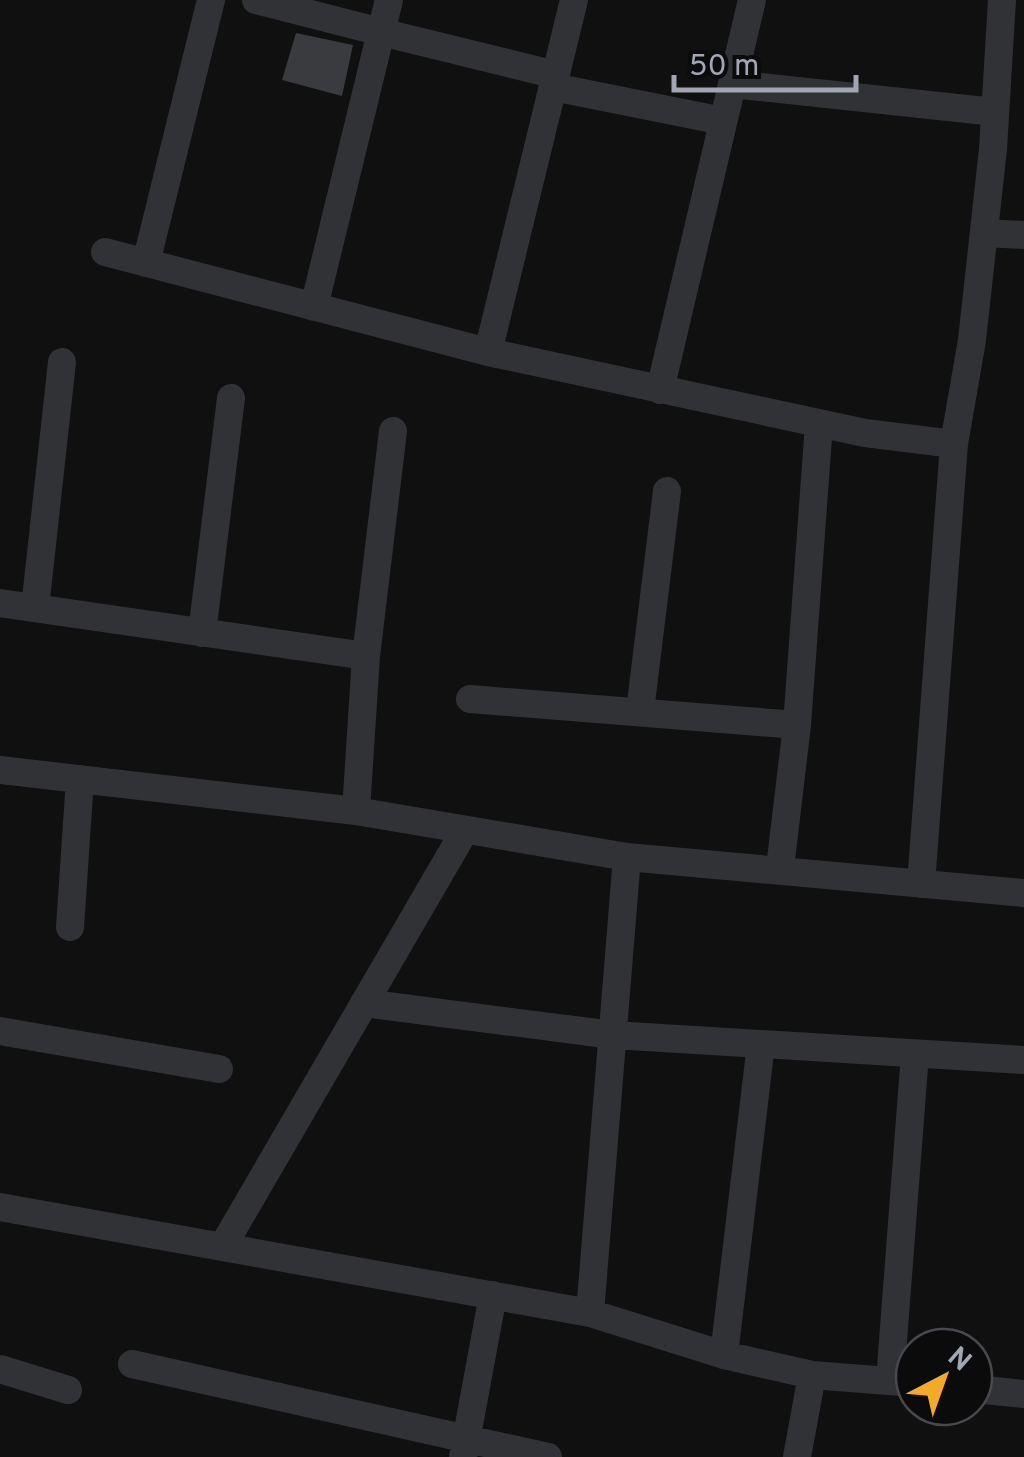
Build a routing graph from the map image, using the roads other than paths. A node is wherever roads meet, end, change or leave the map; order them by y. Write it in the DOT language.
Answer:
graph roads {
  1 [pos="211,0"];
  2 [pos="256,0"];
  3 [pos="389,0"];
  4 [pos="574,0"];
  5 [pos="752,0"];
  6 [pos="1002,0"];
  7 [pos="381,32"];
  8 [pos="555,81"];
  9 [pos="732,84"];
  10 [pos="995,112"];
  11 [pos="724,121"];
  12 [pos="984,233"];
  13 [pos="1024,235"];
  14 [pos="105,252"];
  15 [pos="146,263"];
  16 [pos="314,306"];
  17 [pos="488,352"];
  18 [pos="62,362"];
  19 [pos="660,390"];
  20 [pos="231,398"];
  21 [pos="819,424"];
  22 [pos="394,431"];
  23 [pos="954,444"];
  24 [pos="667,491"];
  25 [pos="0,603"];
  26 [pos="34,608"];
  27 [pos="202,633"];
  28 [pos="366,656"];
  29 [pos="470,698"];
  30 [pos="640,711"];
  31 [pos="797,725"];
  32 [pos="0,770"];
  33 [pos="80,779"];
  34 [pos="356,811"];
  35 [pos="466,830"];
  36 [pos="627,856"];
  37 [pos="780,868"];
  38 [pos="921,884"];
  39 [pos="1024,893"];
  40 [pos="70,927"];
  41 [pos="364,1003"];
  42 [pos="0,1031"];
  43 [pos="613,1036"];
  44 [pos="761,1044"];
  45 [pos="915,1054"];
  46 [pos="1024,1060"];
  47 [pos="219,1069"];
  48 [pos="0,1207"];
  49 [pos="223,1246"];
  50 [pos="493,1296"];
  51 [pos="590,1313"];
  52 [pos="904,1327"];
  53 [pos="724,1355"];
  54 [pos="132,1364"];
  55 [pos="0,1369"];
  56 [pos="812,1375"];
  57 [pos="894,1381"];
  58 [pos="68,1390"];
  59 [pos="994,1391"];
  60 [pos="1024,1394"];
  61 [pos="464,1447"];
  62 [pos="548,1457"];
  63 [pos="796,1457"];
  1 -- 15 [label="street"];
  2 -- 7 [label="street"];
  3 -- 7 [label="street"];
  4 -- 8 [label="street"];
  5 -- 9 [label="street"];
  6 -- 10 [label="street"];
  7 -- 8 [label="street"];
  7 -- 16 [label="street"];
  8 -- 11 [label="street"];
  8 -- 17 [label="street"];
  9 -- 10 [label="street"];
  9 -- 11 [label="street"];
  10 -- 12 [label="street"];
  11 -- 19 [label="street"];
  12 -- 13 [label="street"];
  12 -- 23 [label="street"];
  14 -- 15 [label="street"];
  15 -- 16 [label="street"];
  16 -- 17 [label="street"];
  17 -- 19 [label="street"];
  18 -- 26 [label="street"];
  19 -- 21 [label="street"];
  20 -- 27 [label="street"];
  21 -- 23 [label="street"];
  21 -- 31 [label="street"];
  22 -- 28 [label="street"];
  23 -- 38 [label="street"];
  24 -- 30 [label="street"];
  25 -- 26 [label="street"];
  26 -- 27 [label="street"];
  27 -- 28 [label="street"];
  28 -- 34 [label="street"];
  29 -- 30 [label="street"];
  30 -- 31 [label="street"];
  31 -- 37 [label="street"];
  32 -- 33 [label="street"];
  33 -- 34 [label="street"];
  33 -- 40 [label="street"];
  34 -- 35 [label="street"];
  35 -- 36 [label="street"];
  35 -- 41 [label="street"];
  36 -- 37 [label="street"];
  36 -- 43 [label="street"];
  37 -- 38 [label="street"];
  38 -- 39 [label="street"];
  41 -- 43 [label="street"];
  41 -- 49 [label="street"];
  42 -- 47 [label="street"];
  43 -- 44 [label="street"];
  43 -- 51 [label="street"];
  44 -- 45 [label="street"];
  44 -- 53 [label="street"];
  45 -- 46 [label="street"];
  45 -- 52 [label="street"];
  48 -- 49 [label="street"];
  49 -- 50 [label="street"];
  50 -- 51 [label="street"];
  50 -- 61 [label="street"];
  51 -- 53 [label="street"];
  53 -- 56 [label="street"];
  54 -- 61 [label="street"];
  55 -- 58 [label="street"];
  56 -- 57 [label="street"];
  56 -- 63 [label="street"];
  59 -- 60 [label="street"];
  61 -- 62 [label="street"];
}
